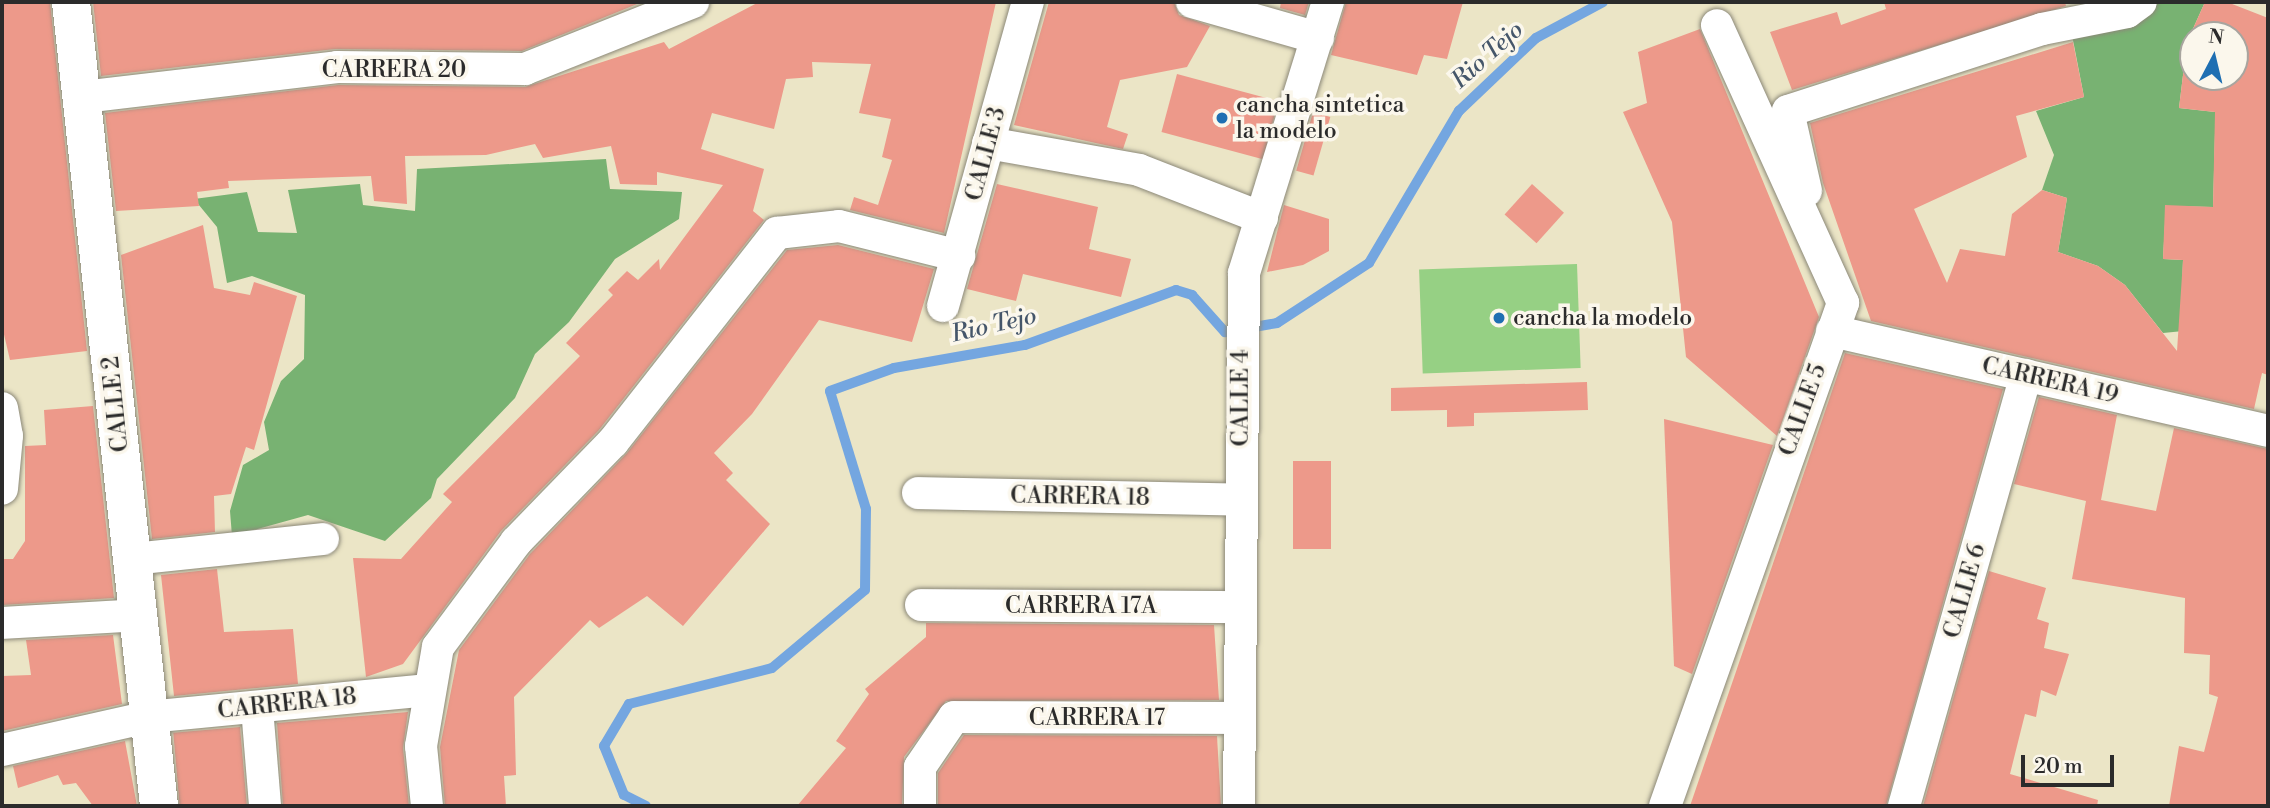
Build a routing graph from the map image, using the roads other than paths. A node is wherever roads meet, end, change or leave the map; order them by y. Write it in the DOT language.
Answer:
graph roads {
  1 [pos="71,2"];
  2 [pos="692,2"];
  3 [pos="1028,2"];
  4 [pos="1192,2"];
  5 [pos="1328,2"];
  6 [pos="2141,2"];
  7 [pos="1717,25"];
  8 [pos="1318,38"];
  9 [pos="83,97"];
  10 [pos="988,143"];
  11 [pos="1806,216"];
  12 [pos="1262,218"];
  13 [pos="959,256"];
  14 [pos="943,306"];
  15 [pos="1832,331"];
  16 [pos="2026,375"];
  17 [pos="2,408"];
  18 [pos="2268,431"];
  19 [pos="2,489"];
  20 [pos="918,494"];
  21 [pos="1242,500"];
  22 [pos="323,539"];
  23 [pos="133,559"];
  24 [pos="922,605"];
  25 [pos="1240,607"];
  26 [pos="139,615"];
  27 [pos="2,623"];
  28 [pos="426,690"];
  29 [pos="257,708"];
  30 [pos="148,717"];
  31 [pos="1239,718"];
  32 [pos="2,750"];
  33 [pos="159,806"];
  34 [pos="265,806"];
  35 [pos="427,806"];
  36 [pos="920,806"];
  37 [pos="1239,806"];
  38 [pos="1665,806"];
  39 [pos="1904,806"];
  1 -- 9 [label="street, CALLE 2"];
  2 -- 9 [label="street, CARRERA 20"];
  3 -- 10 [label="street, CALLE 3"];
  4 -- 8 [label="street"];
  5 -- 8 [label="street, CALLE 4"];
  6 -- 11 [label="street"];
  7 -- 11 [label="street, CALLE 5"];
  8 -- 12 [label="street, CALLE 4"];
  9 -- 23 [label="street, CALLE 2"];
  10 -- 12 [label="street"];
  10 -- 13 [label="street, CALLE 3"];
  11 -- 15 [label="street, CALLE 5"];
  12 -- 21 [label="street, CALLE 4"];
  13 -- 14 [label="street, CALLE 3"];
  13 -- 28 [label="street"];
  15 -- 16 [label="street, CARRERA 19"];
  15 -- 38 [label="street, CALLE 5"];
  16 -- 18 [label="street, CARRERA 19"];
  16 -- 39 [label="street, CALLE 6"];
  17 -- 19 [label="street"];
  20 -- 21 [label="street, CARRERA 18"];
  21 -- 25 [label="street, CALLE 4"];
  22 -- 23 [label="street"];
  23 -- 26 [label="street, CALLE 2"];
  24 -- 25 [label="street, CARRERA 17A"];
  25 -- 31 [label="street, CALLE 4"];
  26 -- 27 [label="street"];
  26 -- 30 [label="street, CALLE 2"];
  28 -- 29 [label="street, CARRERA 18"];
  28 -- 35 [label="street"];
  29 -- 30 [label="street, CARRERA 18"];
  29 -- 34 [label="street"];
  30 -- 32 [label="street, CARRERA 18"];
  30 -- 33 [label="street, CALLE 2"];
  31 -- 36 [label="street, CARRERA 17"];
  31 -- 37 [label="street, CALLE 4"];
}
